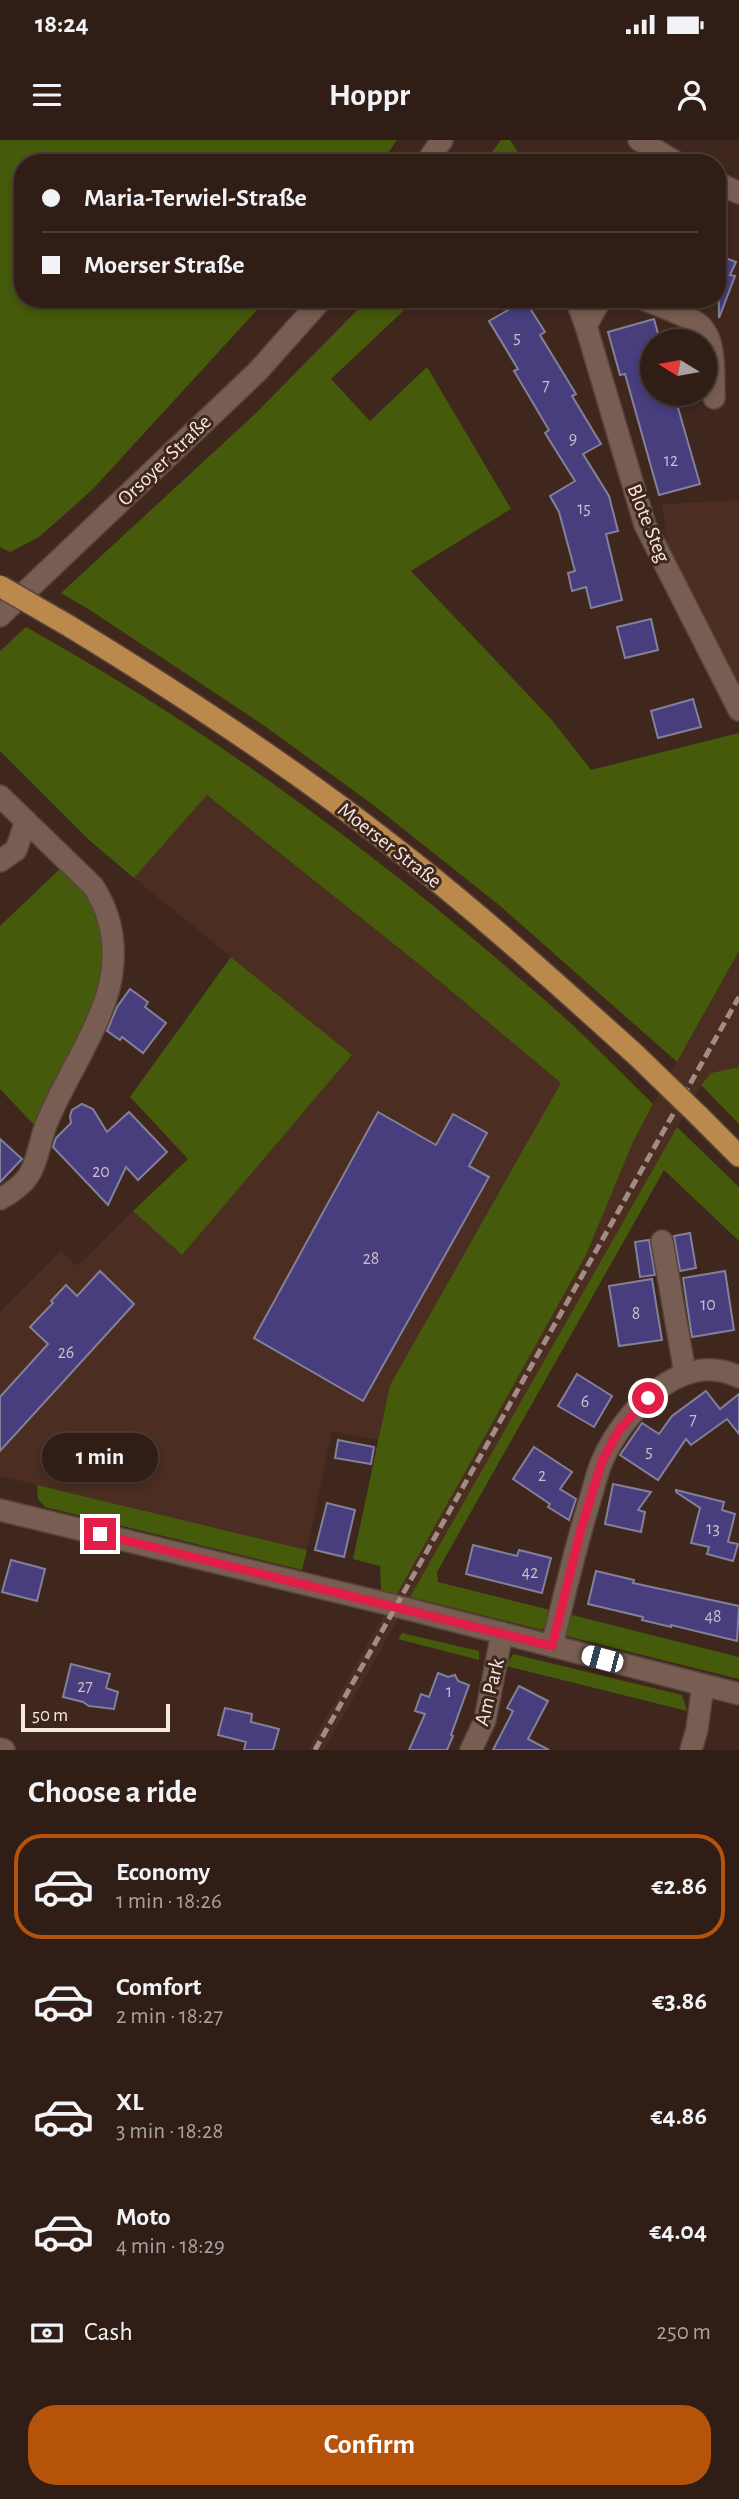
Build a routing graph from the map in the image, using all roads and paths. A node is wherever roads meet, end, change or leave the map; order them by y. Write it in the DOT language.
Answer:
graph roads {
  1 [pos="639,140"];
  2 [pos="663,154"];
  3 [pos="314,308"];
  4 [pos="579,308"];
  5 [pos="596,308"];
  6 [pos="665,308"];
  7 [pos="586,326"];
  8 [pos="703,329"];
  9 [pos="0,586"];
  10 [pos="0,616"];
  11 [pos="739,710"];
  12 [pos="1,798"];
  13 [pos="26,821"];
  14 [pos="0,861"];
  15 [pos="739,1156"];
  16 [pos="0,1199"];
  17 [pos="662,1241"];
  18 [pos="685,1373"];
  19 [pos="739,1377"];
  20 [pos="0,1510"];
  21 [pos="502,1633"];
  22 [pos="552,1646"];
  23 [pos="703,1685"];
  24 [pos="739,1694"];
  25 [pos="471,1750"];
  26 [pos="691,1750"];
  1 -- 2 [label="street"];
  3 -- 10 [label="street, Orsoyer Straße"];
  4 -- 7 [label="street, Blote Steg"];
  5 -- 7 [label="street"];
  6 -- 8 [label="street"];
  7 -- 11 [label="street, Blote Steg"];
  9 -- 15 [label="main road, Moerser Straße, bridge"];
  12 -- 13 [label="street"];
  13 -- 14 [label="street"];
  13 -- 16 [label="street"];
  17 -- 18 [label="street"];
  18 -- 19 [label="street"];
  18 -- 22 [label="street"];
  20 -- 21 [label="street"];
  21 -- 22 [label="street"];
  21 -- 25 [label="street, Am Park"];
  22 -- 23 [label="street"];
  23 -- 24 [label="street"];
  23 -- 26 [label="street"];
}
